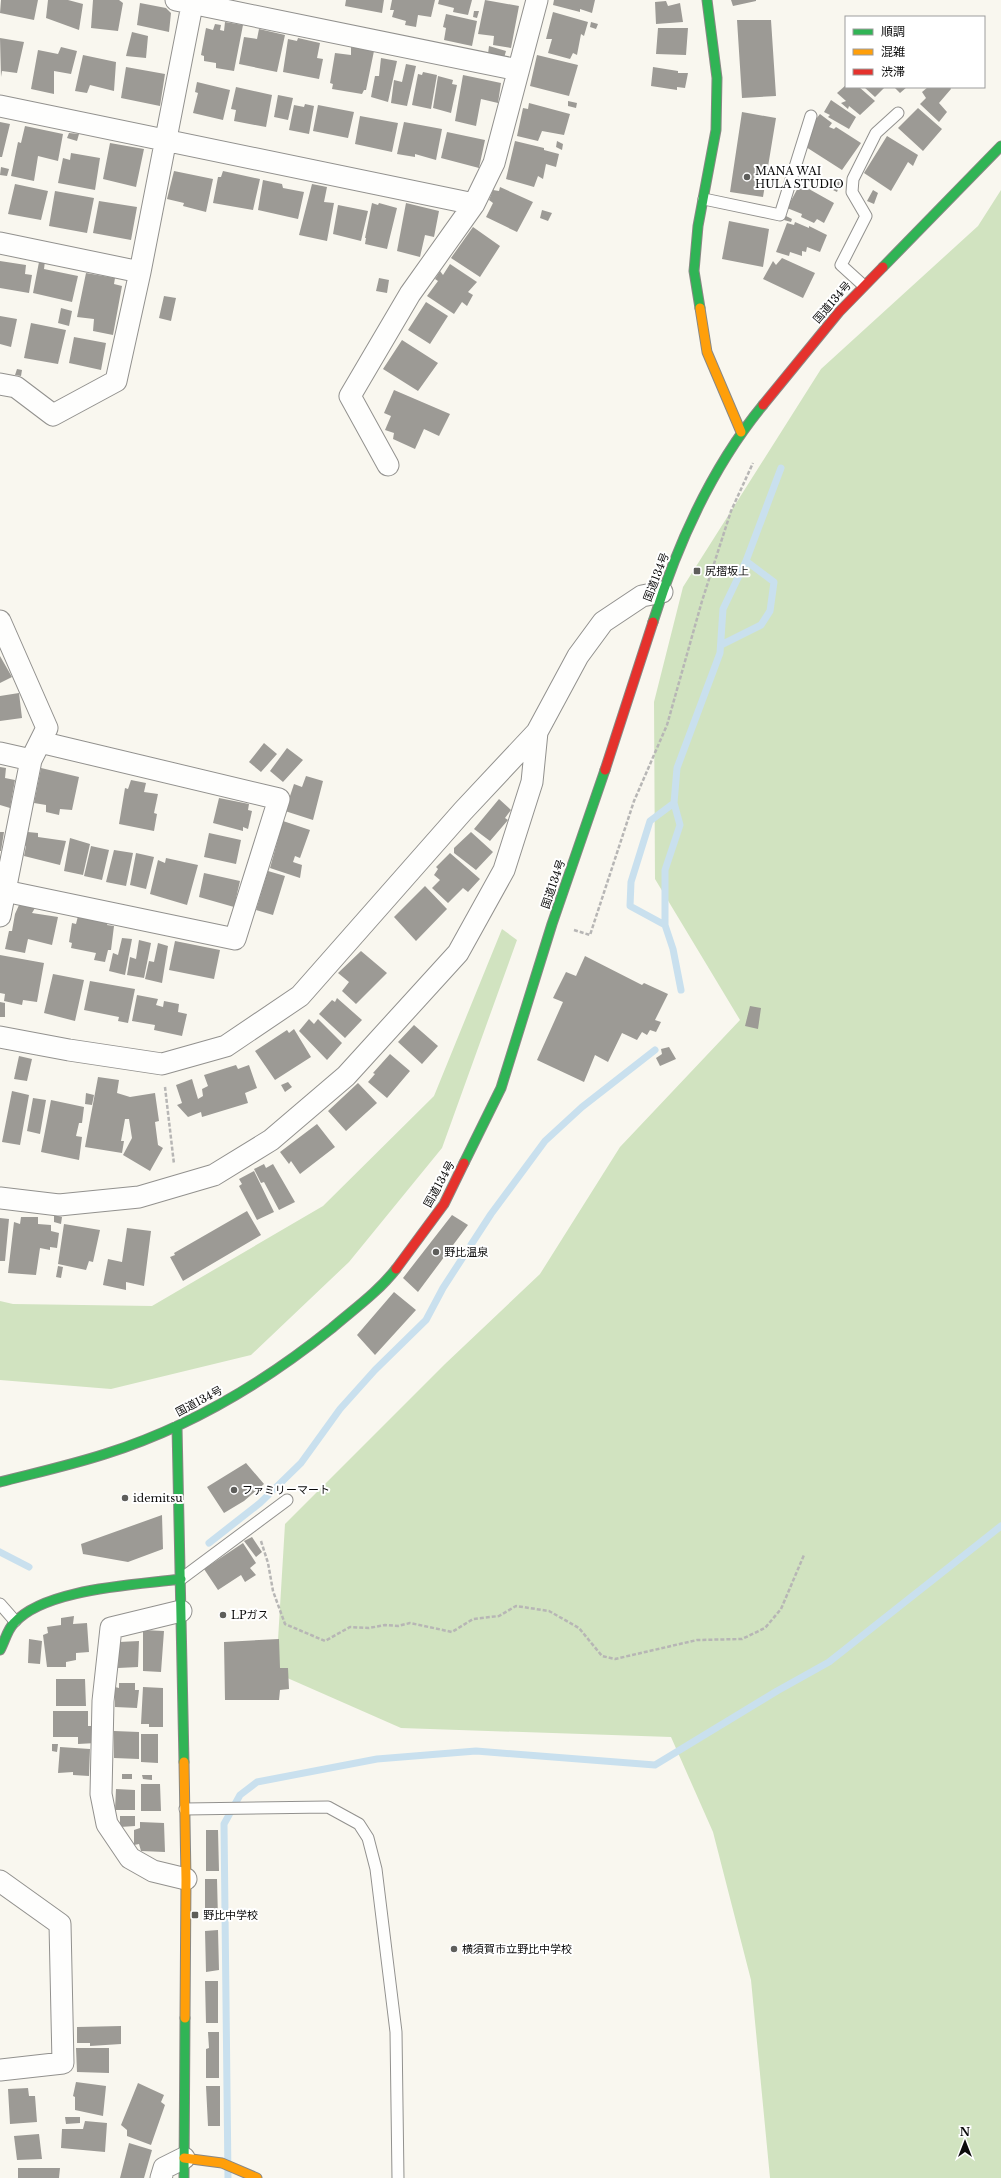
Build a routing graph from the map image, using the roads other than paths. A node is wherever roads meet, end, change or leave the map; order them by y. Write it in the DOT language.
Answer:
graph roads {
  1 [pos="537,0"];
  2 [pos="707,0"];
  3 [pos="187,1"];
  4 [pos="518,70"];
  5 [pos="0,106"];
  6 [pos="898,113"];
  7 [pos="812,116"];
  8 [pos="166,140"];
  9 [pos="1001,146"];
  10 [pos="704,199"];
  11 [pos="474,204"];
  12 [pos="0,243"];
  13 [pos="140,272"];
  14 [pos="863,285"];
  15 [pos="0,384"];
  16 [pos="741,432"];
  17 [pos="388,465"];
  18 [pos="662,592"];
  19 [pos="0,621"];
  20 [pos="537,732"];
  21 [pos="35,751"];
  22 [pos="0,753"];
  23 [pos="3,890"];
  24 [pos="0,916"];
  25 [pos="0,1037"];
  26 [pos="0,1198"];
  27 [pos="177,1426"];
  28 [pos="0,1482"];
  29 [pos="287,1500"];
  30 [pos="181,1579"];
  31 [pos="0,1604"];
  32 [pos="181,1611"];
  33 [pos="15,1621"];
  34 [pos="0,1650"];
  35 [pos="186,1809"];
  36 [pos="186,1879"];
  37 [pos="0,1881"];
  38 [pos="0,2070"];
  39 [pos="184,2168"];
  40 [pos="161,2178"];
  41 [pos="257,2178"];
  42 [pos="398,2178"];
  1 -- 4 [label="street"];
  2 -- 10 [label="main road"];
  3 -- 4 [label="street"];
  3 -- 8 [label="street"];
  4 -- 11 [label="street"];
  5 -- 8 [label="street"];
  6 -- 14 [label="lane"];
  7 -- 10 [label="lane"];
  8 -- 11 [label="street"];
  8 -- 13 [label="street"];
  9 -- 14 [label="main road, 国道134号"];
  10 -- 16 [label="main road"];
  11 -- 17 [label="street"];
  12 -- 13 [label="street"];
  13 -- 15 [label="street"];
  14 -- 16 [label="main road, 国道134号"];
  16 -- 18 [label="main road, 国道134号"];
  18 -- 20 [label="street"];
  18 -- 27 [label="main road, 国道134号"];
  19 -- 21 [label="street"];
  20 -- 25 [label="street"];
  20 -- 26 [label="street"];
  21 -- 22 [label="street"];
  21 -- 23 [label="street"];
  21 -- 23 [label="street"];
  23 -- 24 [label="street"];
  27 -- 28 [label="main road, 国道134号"];
  27 -- 30 [label="main road"];
  29 -- 30 [label="lane"];
  30 -- 32 [label="main road"];
  30 -- 33 [label="main road"];
  31 -- 33 [label="lane"];
  32 -- 35 [label="main road"];
  32 -- 36 [label="street"];
  33 -- 34 [label="main road"];
  35 -- 36 [label="main road"];
  35 -- 42 [label="lane"];
  36 -- 39 [label="main road"];
  37 -- 38 [label="street"];
  39 -- 40 [label="street"];
  39 -- 41 [label="main road"];
}
